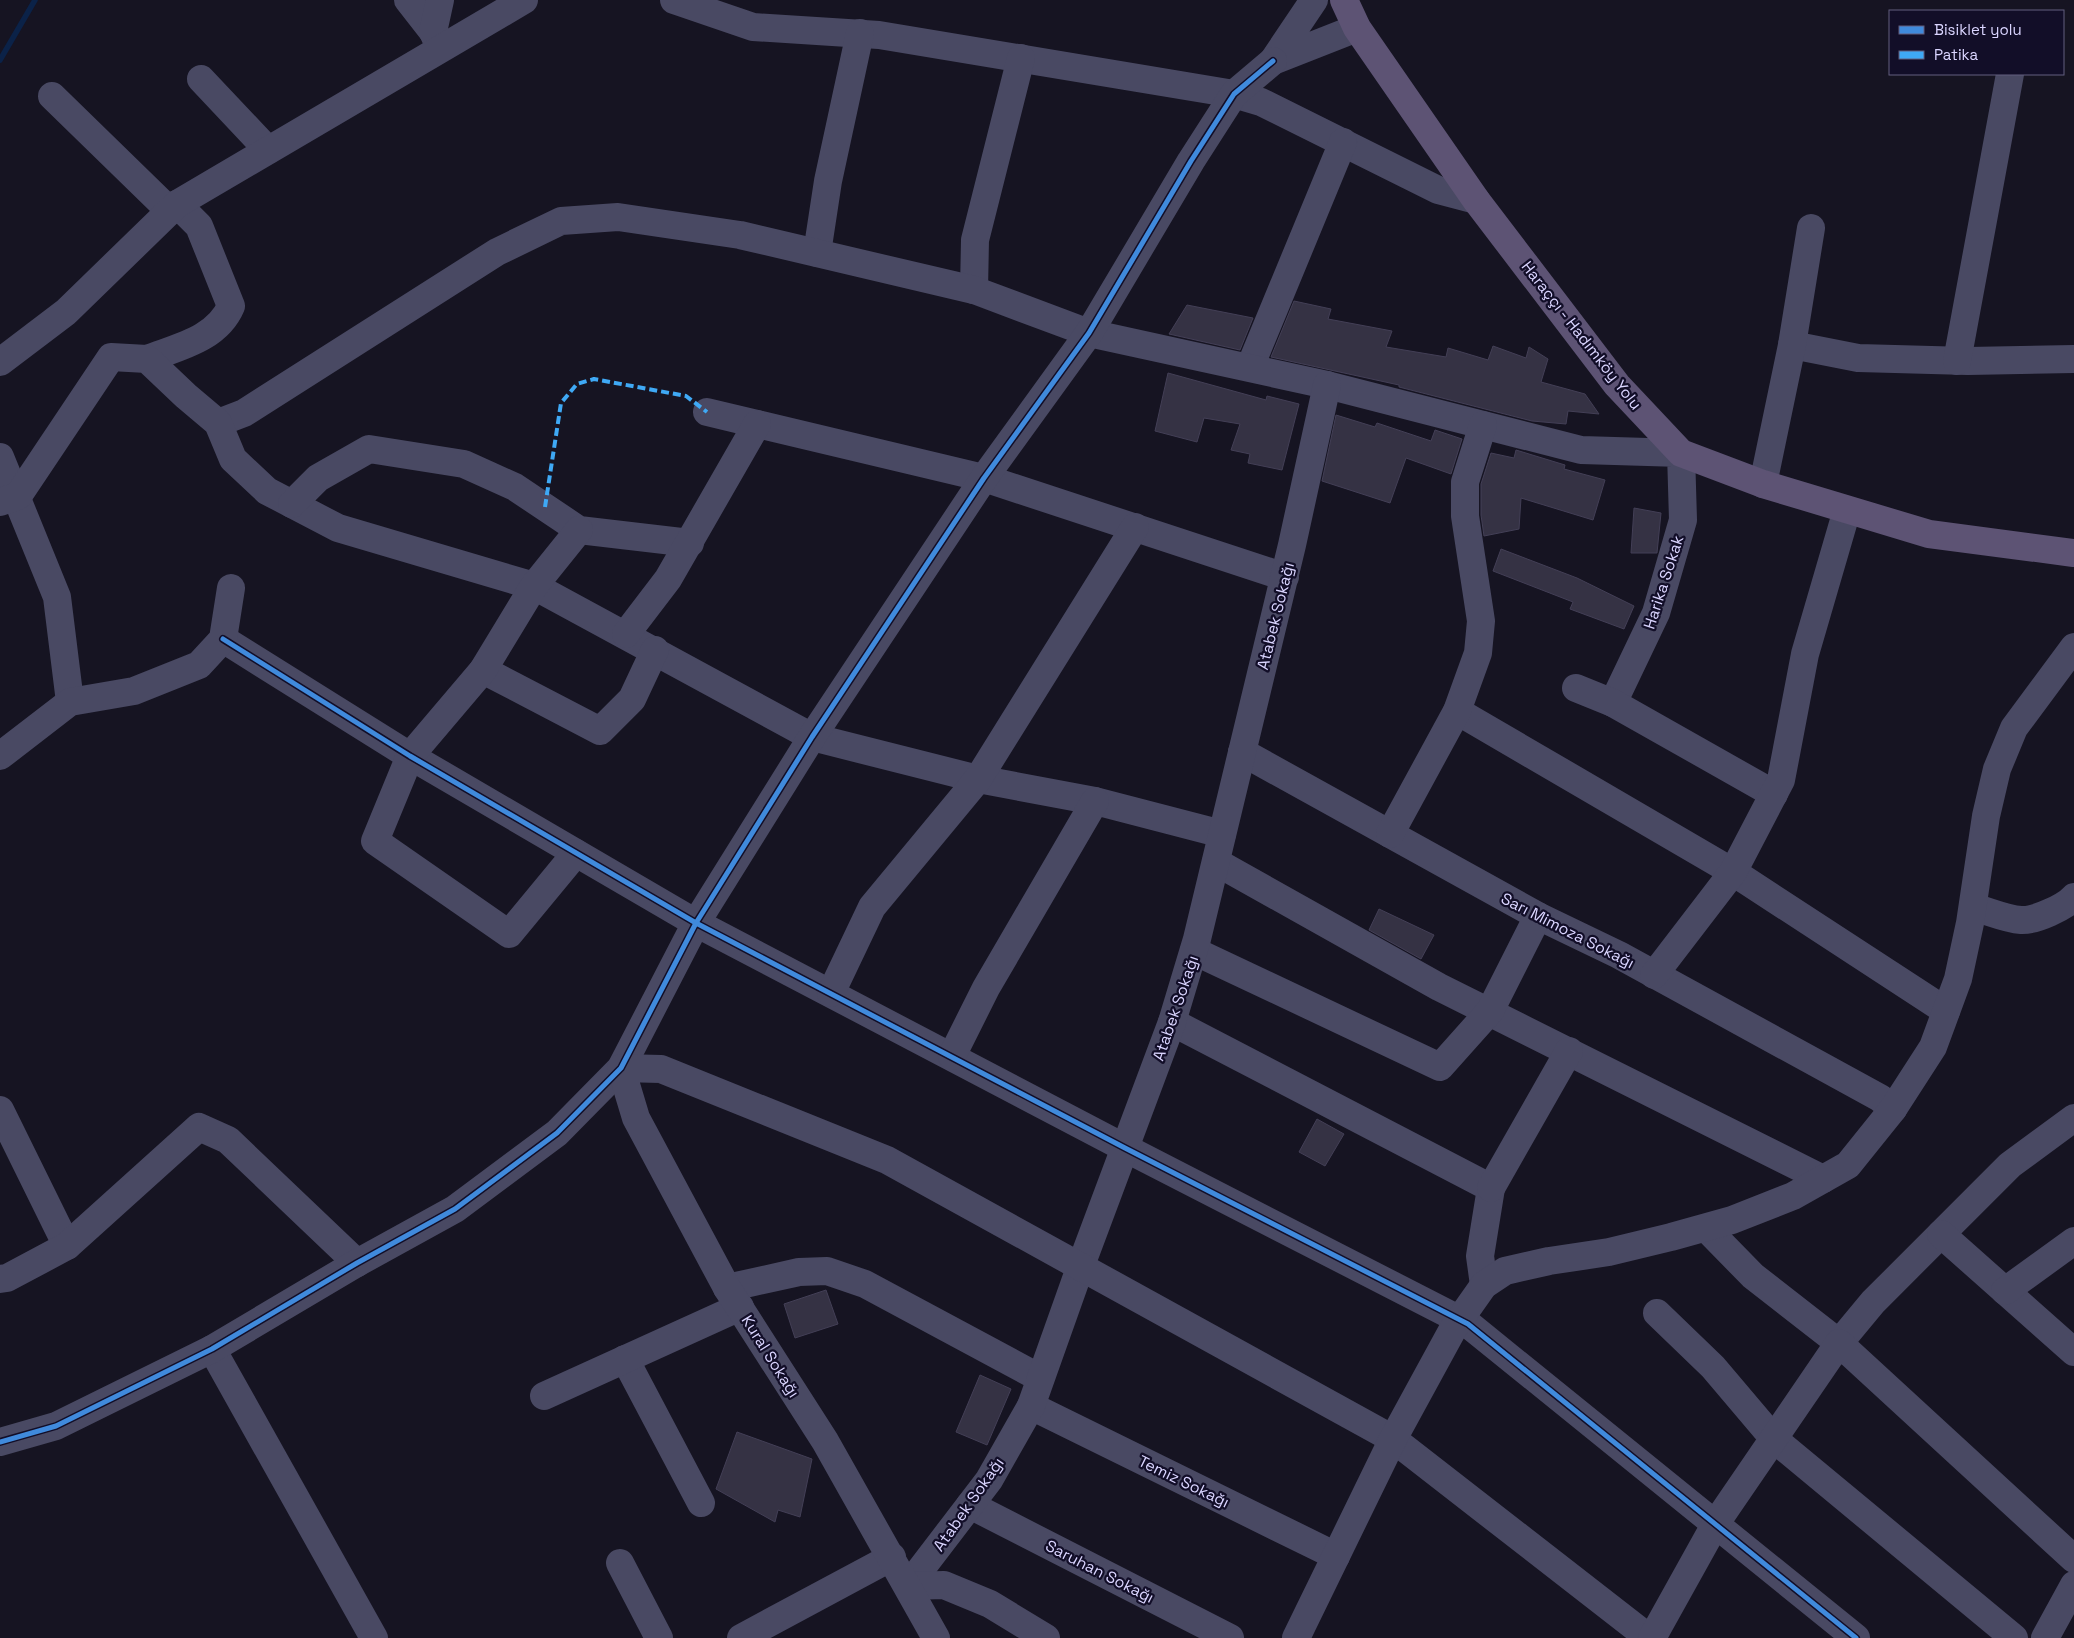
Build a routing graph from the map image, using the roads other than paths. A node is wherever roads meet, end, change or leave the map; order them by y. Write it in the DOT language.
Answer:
graph roads {
  1 [pos="408,0"];
  2 [pos="440,0"];
  3 [pos="524,0"];
  4 [pos="674,0"];
  5 [pos="1314,0"];
  6 [pos="1344,0"];
  7 [pos="1357,28"];
  8 [pos="860,33"];
  9 [pos="436,40"];
  10 [pos="1021,58"];
  11 [pos="1273,61"];
  12 [pos="2010,75"];
  13 [pos="201,78"];
  14 [pos="1234,94"];
  15 [pos="52,96"];
  16 [pos="1343,142"];
  17 [pos="268,150"];
  18 [pos="1476,200"];
  19 [pos="174,208"];
  20 [pos="1811,228"];
  21 [pos="817,253"];
  22 [pos="974,290"];
  23 [pos="1089,333"];
  24 [pos="1792,344"];
  25 [pos="147,359"];
  26 [pos="2074,359"];
  27 [pos="1957,361"];
  28 [pos="0,362"];
  29 [pos="1250,367"];
  30 [pos="1327,385"];
  31 [pos="707,412"];
  32 [pos="218,423"];
  33 [pos="757,424"];
  34 [pos="1483,425"];
  35 [pos="1681,453"];
  36 [pos="0,457"];
  37 [pos="984,478"];
  38 [pos="1763,484"];
  39 [pos="9,499"];
  40 [pos="292,504"];
  41 [pos="1847,510"];
  42 [pos="1135,528"];
  43 [pos="579,530"];
  44 [pos="690,543"];
  45 [pos="2074,553"];
  46 [pos="1284,577"];
  47 [pos="534,586"];
  48 [pos="230,588"];
  49 [pos="626,634"];
  50 [pos="222,639"];
  51 [pos="2074,646"];
  52 [pos="655,650"];
  53 [pos="483,670"];
  54 [pos="1576,688"];
  55 [pos="70,702"];
  56 [pos="1613,703"];
  57 [pos="1457,711"];
  58 [pos="812,737"];
  59 [pos="1242,752"];
  60 [pos="0,756"];
  61 [pos="410,756"];
  62 [pos="978,779"];
  63 [pos="1774,794"];
  64 [pos="1095,801"];
  65 [pos="1222,834"];
  66 [pos="1390,834"];
  67 [pos="576,854"];
  68 [pos="1216,862"];
  69 [pos="1733,872"];
  70 [pos="2074,897"];
  71 [pos="1972,906"];
  72 [pos="1538,916"];
  73 [pos="696,923"];
  74 [pos="1194,951"];
  75 [pos="1654,974"];
  76 [pos="831,993"];
  77 [pos="1490,1011"];
  78 [pos="1946,1011"];
  79 [pos="1172,1022"];
  80 [pos="1569,1051"];
  81 [pos="952,1056"];
  82 [pos="621,1068"];
  83 [pos="0,1110"];
  84 [pos="1894,1110"];
  85 [pos="2074,1118"];
  86 [pos="1125,1148"];
  87 [pos="1822,1179"];
  88 [pos="1491,1188"];
  89 [pos="1706,1228"];
  90 [pos="1941,1234"];
  91 [pos="2074,1241"];
  92 [pos="67,1246"];
  93 [pos="357,1263"];
  94 [pos="1080,1268"];
  95 [pos="0,1278"];
  96 [pos="1484,1285"];
  97 [pos="2005,1291"];
  98 [pos="734,1297"];
  99 [pos="1657,1313"];
  100 [pos="1460,1319"];
  101 [pos="1840,1343"];
  102 [pos="212,1349"];
  103 [pos="2074,1352"];
  104 [pos="625,1359"];
  105 [pos="1040,1378"];
  106 [pos="544,1396"];
  107 [pos="1032,1406"];
  108 [pos="1393,1439"];
  109 [pos="1774,1439"];
  110 [pos="0,1442"];
  111 [pos="701,1503"];
  112 [pos="970,1505"];
  113 [pos="1716,1523"];
  114 [pos="1336,1556"];
  115 [pos="892,1557"];
  116 [pos="2074,1559"];
  117 [pos="620,1562"];
  118 [pos="2074,1585"];
  119 [pos="908,1586"];
  120 [pos="374,1638"];
  121 [pos="659,1638"];
  122 [pos="741,1638"];
  123 [pos="936,1638"];
  124 [pos="1046,1638"];
  125 [pos="1230,1638"];
  126 [pos="1296,1638"];
  127 [pos="1650,1638"];
  128 [pos="1856,1638"];
  129 [pos="2014,1638"];
  130 [pos="2045,1638"];
  1 -- 9 [label="street"];
  2 -- 9 [label="street"];
  3 -- 9 [label="street"];
  4 -- 8 [label="street"];
  5 -- 11 [label="street"];
  6 -- 7 [label="main road, Haraççı - Hadımköy Yolu"];
  7 -- 11 [label="street"];
  7 -- 18 [label="main road, Haraççı - Hadımköy Yolu"];
  8 -- 10 [label="street"];
  8 -- 21 [label="street"];
  9 -- 17 [label="street"];
  10 -- 14 [label="street"];
  10 -- 22 [label="street"];
  11 -- 14 [label="street"];
  12 -- 27 [label="street"];
  13 -- 17 [label="street"];
  14 -- 16 [label="street"];
  14 -- 23 [label="street"];
  15 -- 19 [label="street"];
  16 -- 18 [label="street"];
  16 -- 29 [label="street"];
  17 -- 19 [label="street"];
  18 -- 35 [label="main road, Haraççı - Hadımköy Yolu"];
  19 -- 25 [label="street"];
  19 -- 28 [label="street"];
  20 -- 24 [label="street"];
  21 -- 22 [label="street"];
  21 -- 32 [label="street"];
  22 -- 23 [label="street"];
  23 -- 29 [label="street"];
  23 -- 37 [label="street"];
  24 -- 27 [label="street"];
  24 -- 38 [label="street"];
  25 -- 32 [label="street"];
  25 -- 39 [label="street"];
  26 -- 27 [label="street"];
  29 -- 30 [label="street"];
  30 -- 34 [label="street"];
  30 -- 46 [label="street, Atabek Sokağı"];
  31 -- 33 [label="street"];
  32 -- 40 [label="street"];
  33 -- 37 [label="street"];
  33 -- 44 [label="street"];
  34 -- 35 [label="street"];
  34 -- 57 [label="street"];
  35 -- 38 [label="main road, Haraççı - Hadımköy Yolu"];
  35 -- 56 [label="street, Harika Sokak"];
  36 -- 39 [label="street"];
  37 -- 42 [label="street"];
  37 -- 58 [label="street"];
  38 -- 41 [label="main road, Haraççı - Hadımköy Yolu"];
  39 -- 55 [label="street"];
  40 -- 43 [label="street"];
  40 -- 47 [label="street"];
  41 -- 45 [label="main road, Haraççı - Hadımköy Yolu"];
  41 -- 63 [label="street"];
  42 -- 46 [label="street"];
  42 -- 62 [label="street"];
  43 -- 44 [label="street"];
  43 -- 47 [label="street"];
  44 -- 49 [label="street"];
  46 -- 59 [label="street, Atabek Sokağı"];
  47 -- 49 [label="street"];
  47 -- 53 [label="street"];
  48 -- 50 [label="street"];
  49 -- 52 [label="street"];
  50 -- 55 [label="street"];
  50 -- 61 [label="street"];
  51 -- 71 [label="street"];
  52 -- 53 [label="street"];
  52 -- 58 [label="street"];
  53 -- 61 [label="street"];
  54 -- 56 [label="street"];
  55 -- 60 [label="street"];
  56 -- 63 [label="street"];
  57 -- 66 [label="street"];
  57 -- 69 [label="street"];
  58 -- 62 [label="street"];
  58 -- 73 [label="street"];
  59 -- 65 [label="street, Atabek Sokağı"];
  59 -- 66 [label="street, Sarı Mimoza Sokağı"];
  61 -- 67 [label="street"];
  61 -- 67 [label="street"];
  62 -- 64 [label="street"];
  62 -- 76 [label="street"];
  63 -- 69 [label="street"];
  64 -- 65 [label="street"];
  64 -- 81 [label="street"];
  65 -- 68 [label="street, Atabek Sokağı"];
  66 -- 72 [label="street, Sarı Mimoza Sokağı"];
  67 -- 73 [label="street"];
  68 -- 74 [label="street, Atabek Sokağı"];
  68 -- 77 [label="street"];
  69 -- 75 [label="street"];
  69 -- 78 [label="street"];
  70 -- 71 [label="street"];
  71 -- 78 [label="street"];
  72 -- 75 [label="street, Sarı Mimoza Sokağı"];
  72 -- 77 [label="street"];
  73 -- 76 [label="street"];
  73 -- 82 [label="street"];
  74 -- 77 [label="street"];
  74 -- 79 [label="street, Atabek Sokağı"];
  75 -- 84 [label="street, Sarı Mimoza Sokağı"];
  76 -- 81 [label="street"];
  77 -- 80 [label="street"];
  78 -- 84 [label="street"];
  79 -- 86 [label="street, Atabek Sokağı"];
  79 -- 88 [label="street"];
  80 -- 87 [label="street"];
  80 -- 88 [label="street"];
  81 -- 86 [label="street"];
  82 -- 93 [label="street"];
  82 -- 94 [label="street"];
  82 -- 98 [label="street, Kural Sokağı"];
  83 -- 92 [label="street"];
  84 -- 87 [label="street"];
  85 -- 90 [label="street"];
  86 -- 94 [label="street, Atabek Sokağı"];
  86 -- 100 [label="street"];
  87 -- 89 [label="street"];
  88 -- 96 [label="street"];
  89 -- 96 [label="street"];
  89 -- 101 [label="street"];
  90 -- 97 [label="street"];
  90 -- 101 [label="street"];
  91 -- 97 [label="street"];
  92 -- 93 [label="street"];
  92 -- 95 [label="street"];
  93 -- 102 [label="street"];
  94 -- 105 [label="street, Atabek Sokağı"];
  94 -- 108 [label="street"];
  96 -- 100 [label="street"];
  97 -- 103 [label="street"];
  98 -- 104 [label="street"];
  98 -- 105 [label="street"];
  98 -- 115 [label="street, Kural Sokağı"];
  99 -- 109 [label="street"];
  100 -- 108 [label="street"];
  100 -- 113 [label="street"];
  101 -- 109 [label="street"];
  101 -- 116 [label="street"];
  102 -- 110 [label="street"];
  102 -- 120 [label="street"];
  104 -- 106 [label="street"];
  104 -- 111 [label="street"];
  105 -- 107 [label="street, Atabek Sokağı"];
  107 -- 112 [label="street, Atabek Sokağı"];
  107 -- 114 [label="street, Temiz Sokağı"];
  108 -- 114 [label="street"];
  108 -- 127 [label="street"];
  109 -- 113 [label="street"];
  109 -- 129 [label="street"];
  112 -- 119 [label="street, Atabek Sokağı"];
  112 -- 125 [label="street, Saruhan Sokağı"];
  113 -- 127 [label="street"];
  113 -- 128 [label="street"];
  114 -- 126 [label="street"];
  115 -- 119 [label="street, Kural Sokağı"];
  115 -- 122 [label="street"];
  117 -- 121 [label="street"];
  118 -- 130 [label="street"];
  119 -- 123 [label="street, Kural Sokağı"];
  119 -- 124 [label="street"];
}
